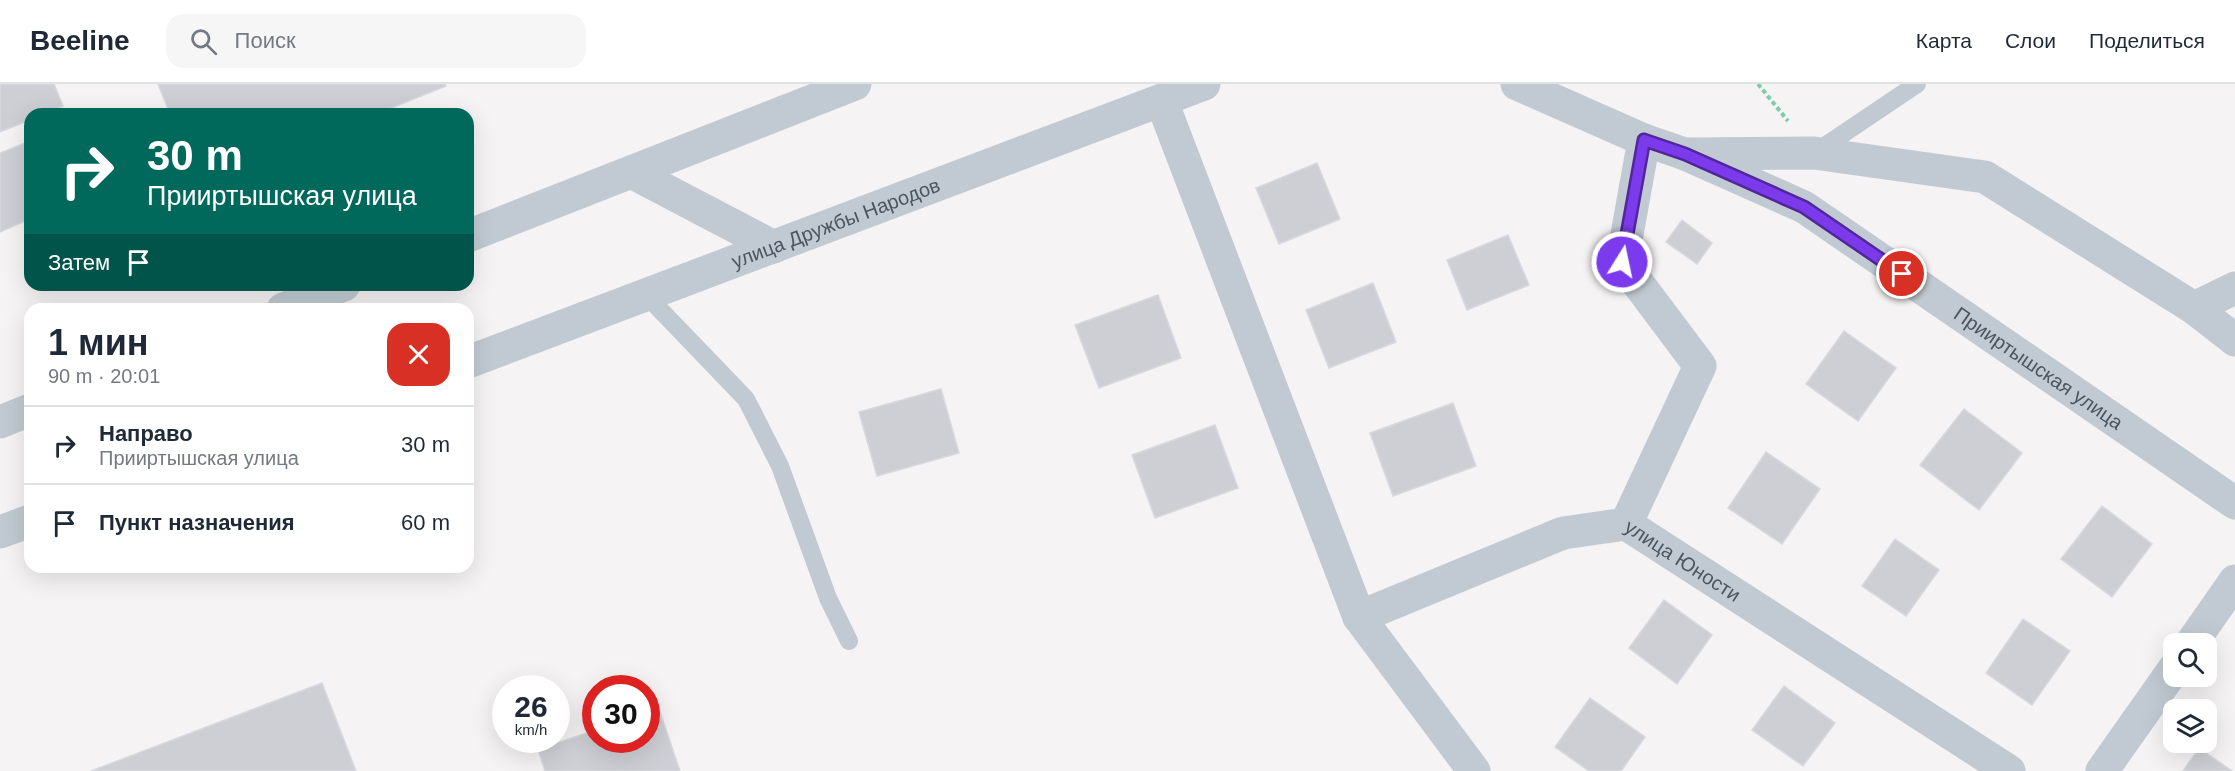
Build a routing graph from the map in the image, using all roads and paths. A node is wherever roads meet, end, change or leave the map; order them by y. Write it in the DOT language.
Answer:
graph roads {
  1 [pos="855,84"];
  2 [pos="1204,84"];
  3 [pos="1516,84"];
  4 [pos="1917,84"];
  5 [pos="1162,102"];
  6 [pos="1644,140"];
  7 [pos="1814,153"];
  8 [pos="1685,154"];
  9 [pos="631,172"];
  10 [pos="474,234"];
  11 [pos="774,247"];
  12 [pos="2235,288"];
  13 [pos="329,291"];
  14 [pos="646,295"];
  15 [pos="298,303"];
  16 [pos="2194,308"];
  17 [pos="2235,340"];
  18 [pos="474,360"];
  19 [pos="24,412"];
  20 [pos="0,422"];
  21 [pos="2235,502"];
  22 [pos="24,523"];
  23 [pos="1626,524"];
  24 [pos="0,532"];
  25 [pos="2235,581"];
  26 [pos="1359,617"];
  27 [pos="2199,633"];
  28 [pos="849,641"];
  29 [pos="2163,685"];
  30 [pos="1474,771"];
  31 [pos="2009,771"];
  32 [pos="2102,771"];
  1 -- 9 [label="street"];
  2 -- 5 [label="street, улица Дружбы Народов"];
  3 -- 6 [label="street, Прииртышская улица"];
  4 -- 7 [label="lane"];
  5 -- 11 [label="street, улица Дружбы Народов"];
  5 -- 26 [label="street"];
  6 -- 8 [label="street, Прииртышская улица"];
  6 -- 23 [label="street, улица Юности"];
  7 -- 8 [label="street"];
  7 -- 16 [label="street"];
  8 -- 21 [label="street, Прииртышская улица"];
  9 -- 10 [label="street"];
  9 -- 11 [label="street"];
  11 -- 14 [label="street, улица Дружбы Народов"];
  12 -- 16 [label="street"];
  13 -- 15 [label="street"];
  14 -- 18 [label="street, улица Дружбы Народов"];
  14 -- 28 [label="lane"];
  16 -- 17 [label="street"];
  19 -- 20 [label="street"];
  22 -- 24 [label="street"];
  23 -- 26 [label="street"];
  23 -- 31 [label="street, улица Юности"];
  25 -- 27 [label="street"];
  26 -- 30 [label="street"];
  29 -- 32 [label="street"];
}
